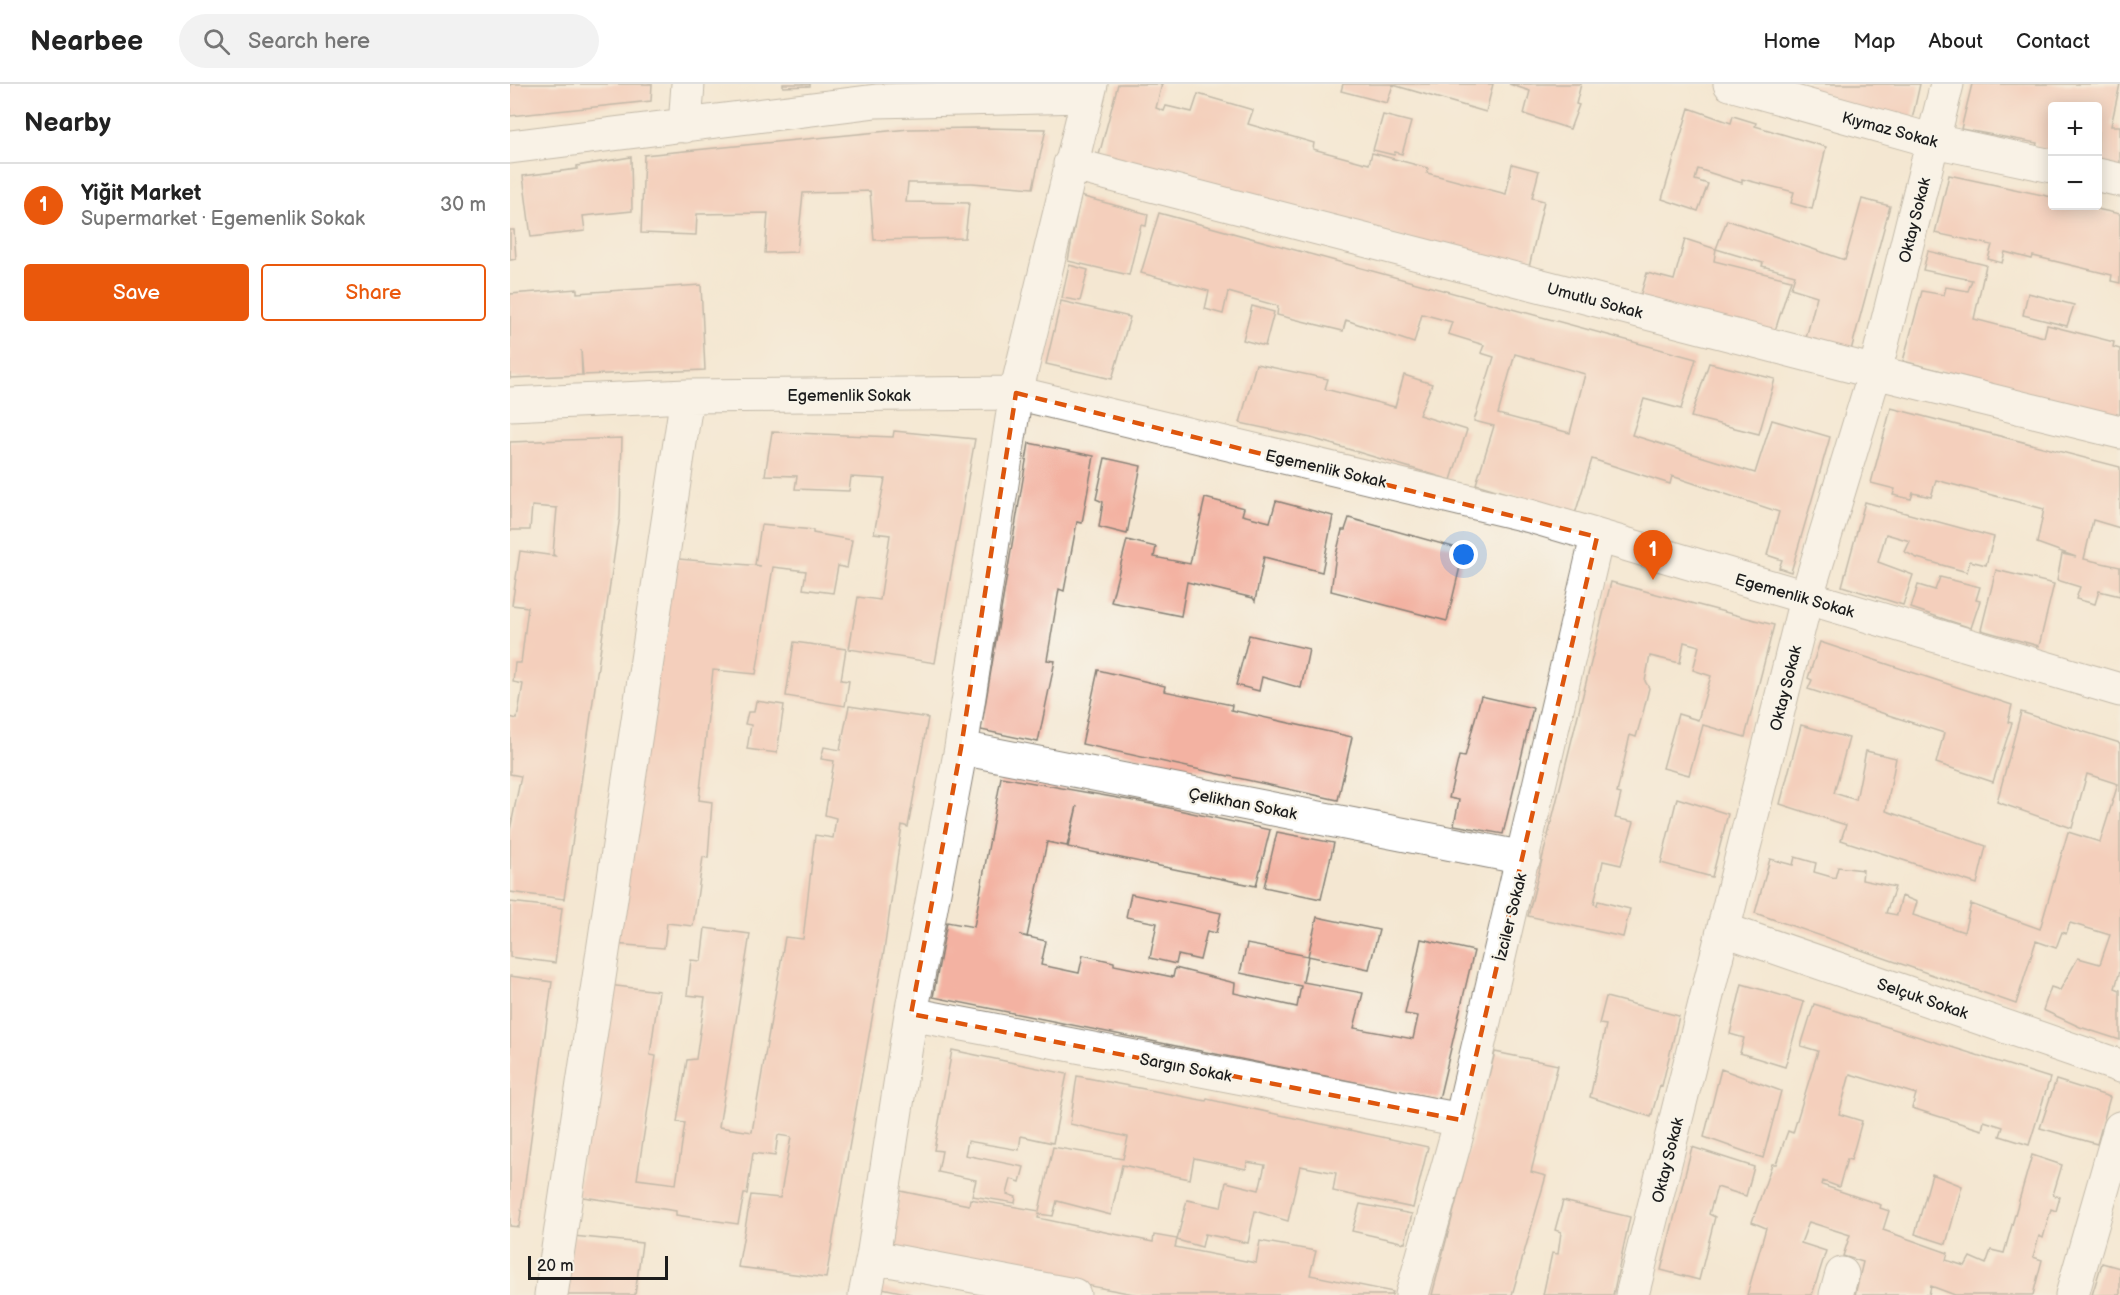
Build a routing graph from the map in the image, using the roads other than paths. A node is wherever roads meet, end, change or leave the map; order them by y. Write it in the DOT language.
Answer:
graph roads {
  1 [pos="688,84"];
  2 [pos="1730,84"];
  3 [pos="1947,84"];
  4 [pos="1089,90"];
  5 [pos="877,93"];
  6 [pos="686,126"];
  7 [pos="1934,141"];
  8 [pos="510,147"];
  9 [pos="1070,164"];
  10 [pos="2048,165"];
  11 [pos="2102,176"];
  12 [pos="2120,180"];
  13 [pos="1875,372"];
  14 [pos="1016,393"];
  15 [pos="687,396"];
  16 [pos="510,404"];
  17 [pos="2120,432"];
  18 [pos="1598,537"];
  19 [pos="1806,599"];
  20 [pos="2120,690"];
  21 [pos="961,748"];
  22 [pos="1524,858"];
  23 [pos="1725,930"];
  24 [pos="911,1014"];
  25 [pos="2120,1066"];
  26 [pos="1461,1120"];
  27 [pos="2120,1128"];
  28 [pos="873,1257"];
  29 [pos="550,1295"];
  30 [pos="865,1295"];
  31 [pos="1074,1295"];
  32 [pos="1412,1295"];
  33 [pos="1632,1295"];
  34 [pos="2073,1295"];
  1 -- 6 [label="street"];
  2 -- 7 [label="street, Kıymaz Sokak"];
  3 -- 7 [label="street, Oktay Sokak"];
  4 -- 5 [label="street"];
  4 -- 9 [label="street"];
  5 -- 6 [label="street"];
  6 -- 8 [label="street"];
  7 -- 10 [label="street, Kıymaz Sokak"];
  7 -- 13 [label="street, Oktay Sokak"];
  9 -- 13 [label="street, Umutlu Sokak"];
  9 -- 14 [label="street"];
  11 -- 12 [label="street"];
  13 -- 17 [label="street, Umutlu Sokak"];
  13 -- 19 [label="street, Oktay Sokak"];
  14 -- 15 [label="street, Egemenlik Sokak"];
  14 -- 18 [label="street, Egemenlik Sokak"];
  14 -- 21 [label="street"];
  15 -- 16 [label="street, Egemenlik Sokak"];
  15 -- 29 [label="street"];
  18 -- 19 [label="street, Egemenlik Sokak"];
  18 -- 22 [label="street, İzciler Sokak"];
  19 -- 20 [label="street, Egemenlik Sokak"];
  19 -- 23 [label="street, Oktay Sokak"];
  21 -- 22 [label="street, Çelikhan Sokak"];
  21 -- 24 [label="street"];
  22 -- 26 [label="street, İzciler Sokak"];
  23 -- 25 [label="street, Selçuk Sokak"];
  23 -- 33 [label="street, Oktay Sokak"];
  24 -- 26 [label="street, Sargın Sokak"];
  24 -- 28 [label="street"];
  26 -- 32 [label="street, İzciler Sokak"];
  27 -- 34 [label="street"];
  28 -- 30 [label="street"];
  28 -- 31 [label="street"];
}
